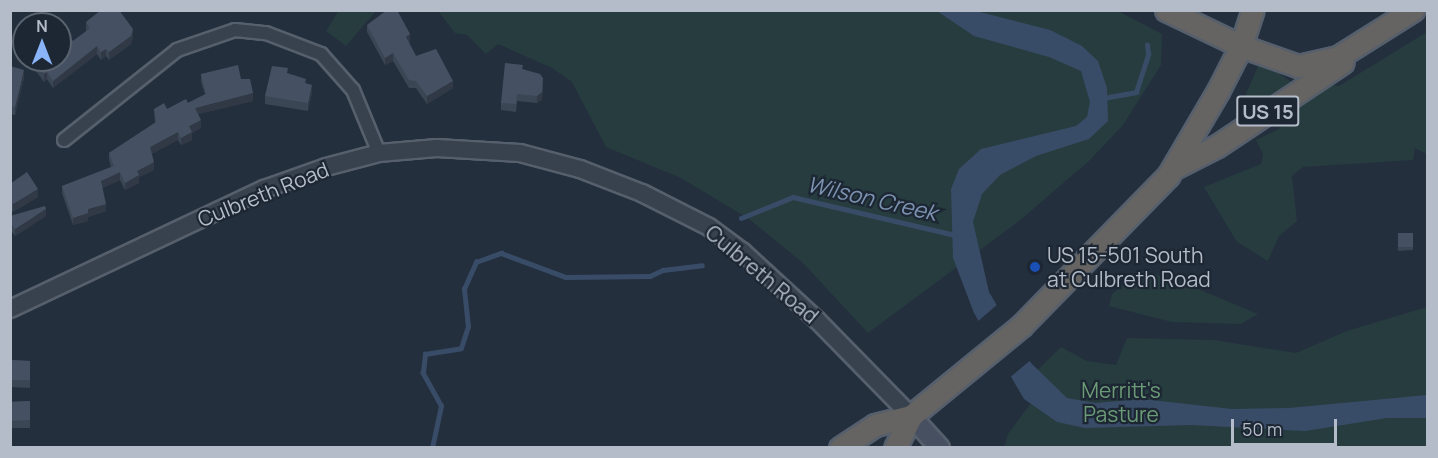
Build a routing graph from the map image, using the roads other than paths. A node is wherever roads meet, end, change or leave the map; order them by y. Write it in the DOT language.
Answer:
graph roads {
  1 [pos="1166,10"];
  2 [pos="1252,10"];
  3 [pos="1413,10"];
  4 [pos="1241,46"];
  5 [pos="1358,47"];
  6 [pos="64,140"];
  7 [pos="379,153"];
  8 [pos="1174,168"];
  9 [pos="10,309"];
  10 [pos="911,416"];
  11 [pos="840,447"];
  12 [pos="895,447"];
  13 [pos="940,447"];
  1 -- 4 [label="highway"];
  2 -- 4 [label="highway, US 15"];
  3 -- 5 [label="highway, US 15"];
  4 -- 5 [label="highway"];
  4 -- 8 [label="highway, US 15"];
  5 -- 8 [label="highway, US 15"];
  6 -- 7 [label="street"];
  7 -- 9 [label="street, Culbreth Road"];
  7 -- 10 [label="street, Culbreth Road"];
  8 -- 10 [label="highway, US 15"];
  10 -- 11 [label="highway, US 15"];
  10 -- 12 [label="highway, US 15"];
  10 -- 13 [label="main road"];
}
